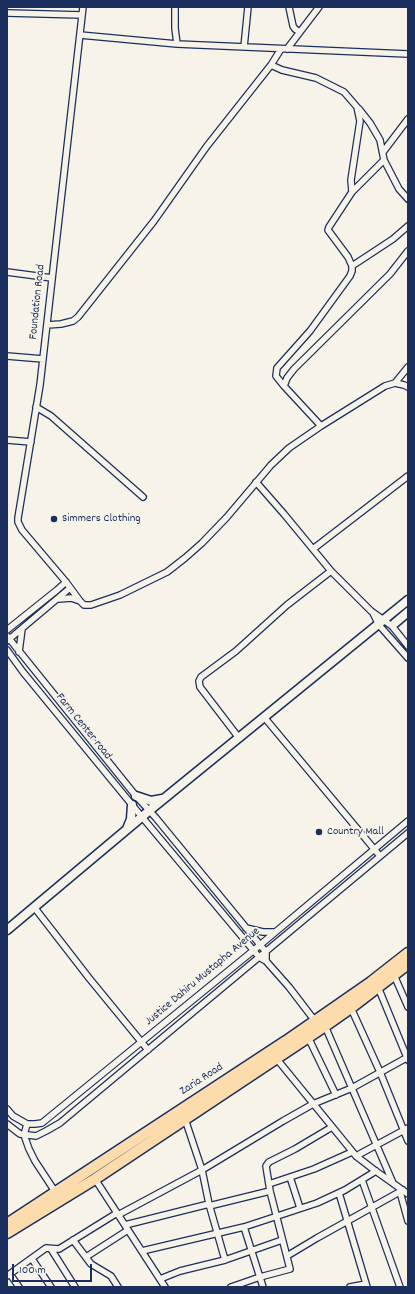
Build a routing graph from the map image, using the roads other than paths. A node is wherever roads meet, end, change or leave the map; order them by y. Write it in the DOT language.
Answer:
graph roads {
  1 [pos="83,7"];
  2 [pos="175,7"];
  3 [pos="248,7"];
  4 [pos="289,7"];
  5 [pos="319,7"];
  6 [pos="7,13"];
  7 [pos="82,15"];
  8 [pos="300,32"];
  9 [pos="80,35"];
  10 [pos="177,44"];
  11 [pos="244,47"];
  12 [pos="284,49"];
  13 [pos="408,54"];
  14 [pos="271,65"];
  15 [pos="357,107"];
  16 [pos="408,119"];
  17 [pos="383,152"];
  18 [pos="384,160"];
  19 [pos="352,192"];
  20 [pos="408,199"];
  21 [pos="408,226"];
  22 [pos="408,251"];
  23 [pos="352,266"];
  24 [pos="7,272"];
  25 [pos="52,278"];
  26 [pos="47,325"];
  27 [pos="7,356"];
  28 [pos="43,359"];
  29 [pos="408,367"];
  30 [pos="395,383"];
  31 [pos="284,386"];
  32 [pos="408,387"];
  33 [pos="36,408"];
  34 [pos="321,426"];
  35 [pos="7,440"];
  36 [pos="31,442"];
  37 [pos="408,476"];
  38 [pos="256,482"];
  39 [pos="143,497"];
  40 [pos="313,549"];
  41 [pos="332,571"];
  42 [pos="66,582"];
  43 [pos="70,588"];
  44 [pos="58,599"];
  45 [pos="408,600"];
  46 [pos="80,601"];
  47 [pos="408,612"];
  48 [pos="382,622"];
  49 [pos="395,623"];
  50 [pos="22,629"];
  51 [pos="7,630"];
  52 [pos="8,639"];
  53 [pos="408,646"];
  54 [pos="7,650"];
  55 [pos="19,653"];
  56 [pos="7,658"];
  57 [pos="408,658"];
  58 [pos="15,661"];
  59 [pos="264,717"];
  60 [pos="239,738"];
  61 [pos="136,796"];
  62 [pos="166,798"];
  63 [pos="132,805"];
  64 [pos="150,810"];
  65 [pos="142,817"];
  66 [pos="408,821"];
  67 [pos="126,831"];
  68 [pos="408,833"];
  69 [pos="375,848"];
  70 [pos="380,856"];
  71 [pos="34,907"];
  72 [pos="246,928"];
  73 [pos="7,930"];
  74 [pos="274,932"];
  75 [pos="259,944"];
  76 [pos="254,950"];
  77 [pos="266,952"];
  78 [pos="408,953"];
  79 [pos="259,957"];
  80 [pos="266,961"];
  81 [pos="408,964"];
  82 [pos="394,975"];
  83 [pos="378,987"];
  84 [pos="351,1008"];
  85 [pos="408,1008"];
  86 [pos="315,1021"];
  87 [pos="325,1026"];
  88 [pos="308,1036"];
  89 [pos="142,1042"];
  90 [pos="148,1050"];
  91 [pos="276,1058"];
  92 [pos="408,1059"];
  93 [pos="380,1072"];
  94 [pos="352,1088"];
  95 [pos="336,1095"];
  96 [pos="313,1104"];
  97 [pos="7,1109"];
  98 [pos="185,1119"];
  99 [pos="7,1124"];
  100 [pos="27,1124"];
  101 [pos="332,1127"];
  102 [pos="406,1130"];
  103 [pos="24,1135"];
  104 [pos="408,1141"];
  105 [pos="377,1145"];
  106 [pos="354,1154"];
  107 [pos="202,1170"];
  108 [pos="376,1171"];
  109 [pos="290,1177"];
  110 [pos="95,1179"];
  111 [pos="362,1180"];
  112 [pos="394,1183"];
  113 [pos="269,1184"];
  114 [pos="270,1191"];
  115 [pos="404,1192"];
  116 [pos="56,1193"];
  117 [pos="339,1193"];
  118 [pos="209,1205"];
  119 [pos="300,1208"];
  120 [pos="372,1208"];
  121 [pos="117,1214"];
  122 [pos="276,1217"];
  123 [pos="408,1221"];
  124 [pos="348,1222"];
  125 [pos="7,1224"];
  126 [pos="244,1227"];
  127 [pos="126,1228"];
  128 [pos="7,1233"];
  129 [pos="217,1234"];
  130 [pos="73,1240"];
  131 [pos="282,1240"];
  132 [pos="51,1249"];
  133 [pos="142,1251"];
  134 [pos="252,1251"];
  135 [pos="287,1256"];
  136 [pos="86,1257"];
  137 [pos="32,1259"];
  138 [pos="225,1260"];
  139 [pos="8,1275"];
  140 [pos="260,1277"];
  141 [pos="162,1284"];
  142 [pos="367,1286"];
  143 [pos="19,1287"];
  144 [pos="51,1287"];
  145 [pos="75,1287"];
  146 [pos="118,1287"];
  147 [pos="231,1287"];
  148 [pos="263,1287"];
  149 [pos="350,1287"];
  150 [pos="400,1287"];
  1 -- 7 [label="street, Foundation Road"];
  2 -- 10 [label="street"];
  3 -- 11 [label="street"];
  4 -- 8 [label="street"];
  5 -- 8 [label="street"];
  6 -- 7 [label="street"];
  7 -- 9 [label="street, Foundation Road"];
  8 -- 12 [label="street"];
  9 -- 10 [label="street"];
  9 -- 25 [label="street, Foundation Road"];
  10 -- 11 [label="street"];
  11 -- 12 [label="street"];
  12 -- 13 [label="street"];
  12 -- 14 [label="street"];
  14 -- 15 [label="street"];
  14 -- 26 [label="street"];
  15 -- 17 [label="street"];
  15 -- 19 [label="street"];
  16 -- 17 [label="street"];
  17 -- 18 [label="street"];
  18 -- 19 [label="street"];
  18 -- 20 [label="street"];
  19 -- 23 [label="street"];
  21 -- 23 [label="street"];
  22 -- 31 [label="street"];
  23 -- 31 [label="street"];
  24 -- 25 [label="street"];
  25 -- 26 [label="street, Foundation Road"];
  26 -- 28 [label="street, Foundation Road"];
  27 -- 28 [label="street"];
  28 -- 33 [label="street, Foundation Road"];
  29 -- 30 [label="street"];
  30 -- 32 [label="street"];
  30 -- 34 [label="street"];
  31 -- 34 [label="street"];
  33 -- 36 [label="street, Foundation Road"];
  33 -- 39 [label="street"];
  34 -- 38 [label="street"];
  35 -- 36 [label="street"];
  36 -- 42 [label="street, Foundation Road"];
  37 -- 40 [label="street"];
  38 -- 40 [label="street"];
  38 -- 46 [label="street"];
  40 -- 41 [label="street"];
  41 -- 48 [label="street"];
  41 -- 60 [label="street"];
  42 -- 43 [label="street, Foundation Road"];
  42 -- 51 [label="street"];
  43 -- 44 [label="street"];
  43 -- 46 [label="street, Foundation Road"];
  44 -- 46 [label="street"];
  44 -- 50 [label="street"];
  45 -- 48 [label="street"];
  47 -- 49 [label="street"];
  48 -- 53 [label="street"];
  48 -- 57 [label="street"];
  48 -- 59 [label="street"];
  50 -- 52 [label="street"];
  50 -- 55 [label="street"];
  52 -- 55 [label="street"];
  54 -- 58 [label="street, Farm Center road"];
  55 -- 61 [label="street"];
  56 -- 58 [label="street"];
  58 -- 63 [label="street, Farm Center road"];
  59 -- 60 [label="street"];
  59 -- 69 [label="street"];
  60 -- 62 [label="street"];
  61 -- 62 [label="street"];
  61 -- 64 [label="street"];
  62 -- 64 [label="street"];
  63 -- 65 [label="street, Farm Center road"];
  63 -- 67 [label="street"];
  64 -- 65 [label="street"];
  64 -- 72 [label="street"];
  65 -- 67 [label="street"];
  65 -- 76 [label="street, Farm Center road"];
  66 -- 69 [label="street, Justice Dahiru Mustapha Avenue"];
  67 -- 71 [label="street"];
  68 -- 70 [label="street"];
  69 -- 70 [label="street"];
  69 -- 74 [label="street, Justice Dahiru Mustapha Avenue"];
  70 -- 77 [label="street"];
  71 -- 73 [label="street"];
  71 -- 89 [label="street"];
  72 -- 74 [label="street"];
  72 -- 75 [label="street"];
  74 -- 75 [label="street, Justice Dahiru Mustapha Avenue"];
  75 -- 76 [label="street, Justice Dahiru Mustapha Avenue"];
  75 -- 77 [label="street"];
  76 -- 79 [label="street, Farm Center road"];
  76 -- 89 [label="street, Justice Dahiru Mustapha Avenue"];
  77 -- 79 [label="street"];
  77 -- 80 [label="street"];
  78 -- 86 [label="highway, Zaria Road"];
  79 -- 80 [label="street"];
  79 -- 90 [label="street"];
  80 -- 86 [label="street"];
  81 -- 82 [label="highway, Zaria Road"];
  82 -- 83 [label="highway, Zaria Road"];
  82 -- 85 [label="street"];
  83 -- 84 [label="highway, Zaria Road"];
  83 -- 92 [label="street"];
  84 -- 87 [label="highway, Zaria Road"];
  84 -- 93 [label="street"];
  86 -- 116 [label="highway, Zaria Road"];
  87 -- 88 [label="highway, Zaria Road"];
  87 -- 94 [label="street"];
  88 -- 91 [label="highway, Zaria Road"];
  88 -- 95 [label="street"];
  89 -- 90 [label="street"];
  89 -- 100 [label="street, Justice Dahiru Mustapha Avenue"];
  90 -- 103 [label="street"];
  91 -- 96 [label="street"];
  91 -- 98 [label="highway, Zaria Road"];
  92 -- 93 [label="street"];
  93 -- 94 [label="street"];
  93 -- 102 [label="street"];
  94 -- 95 [label="street"];
  94 -- 105 [label="street"];
  95 -- 96 [label="street"];
  96 -- 101 [label="street"];
  96 -- 107 [label="street"];
  97 -- 100 [label="street"];
  98 -- 107 [label="street"];
  98 -- 110 [label="highway, Zaria Road"];
  99 -- 103 [label="street"];
  100 -- 103 [label="street"];
  101 -- 106 [label="street"];
  101 -- 113 [label="street"];
  102 -- 104 [label="street"];
  102 -- 105 [label="street"];
  103 -- 116 [label="street"];
  105 -- 106 [label="street"];
  105 -- 112 [label="street"];
  106 -- 108 [label="street"];
  106 -- 109 [label="street"];
  107 -- 118 [label="street"];
  107 -- 121 [label="street"];
  108 -- 111 [label="street"];
  108 -- 112 [label="street"];
  109 -- 113 [label="street"];
  109 -- 119 [label="street"];
  110 -- 121 [label="street"];
  110 -- 128 [label="highway, Zaria Road"];
  111 -- 117 [label="street"];
  111 -- 120 [label="street"];
  112 -- 115 [label="street"];
  113 -- 114 [label="street"];
  114 -- 118 [label="street"];
  114 -- 122 [label="street"];
  115 -- 120 [label="street"];
  115 -- 123 [label="street"];
  116 -- 125 [label="highway, Zaria Road"];
  117 -- 119 [label="street"];
  117 -- 124 [label="street"];
  118 -- 127 [label="street"];
  118 -- 129 [label="street"];
  119 -- 122 [label="street"];
  120 -- 124 [label="street"];
  120 -- 150 [label="street"];
  121 -- 127 [label="street"];
  121 -- 130 [label="street"];
  122 -- 126 [label="street"];
  122 -- 131 [label="street"];
  124 -- 135 [label="street"];
  124 -- 142 [label="street"];
  126 -- 129 [label="street"];
  126 -- 134 [label="street"];
  127 -- 133 [label="street"];
  127 -- 136 [label="street"];
  129 -- 133 [label="street"];
  129 -- 138 [label="street"];
  130 -- 132 [label="street"];
  130 -- 136 [label="street"];
  131 -- 134 [label="street"];
  131 -- 135 [label="street"];
  132 -- 137 [label="street"];
  132 -- 145 [label="street"];
  133 -- 141 [label="street"];
  134 -- 138 [label="street"];
  134 -- 140 [label="street"];
  135 -- 140 [label="street"];
  136 -- 146 [label="street"];
  137 -- 139 [label="street"];
  137 -- 144 [label="street"];
  138 -- 141 [label="street"];
  139 -- 143 [label="street"];
  140 -- 147 [label="street"];
  140 -- 148 [label="street"];
  142 -- 149 [label="street"];
}
